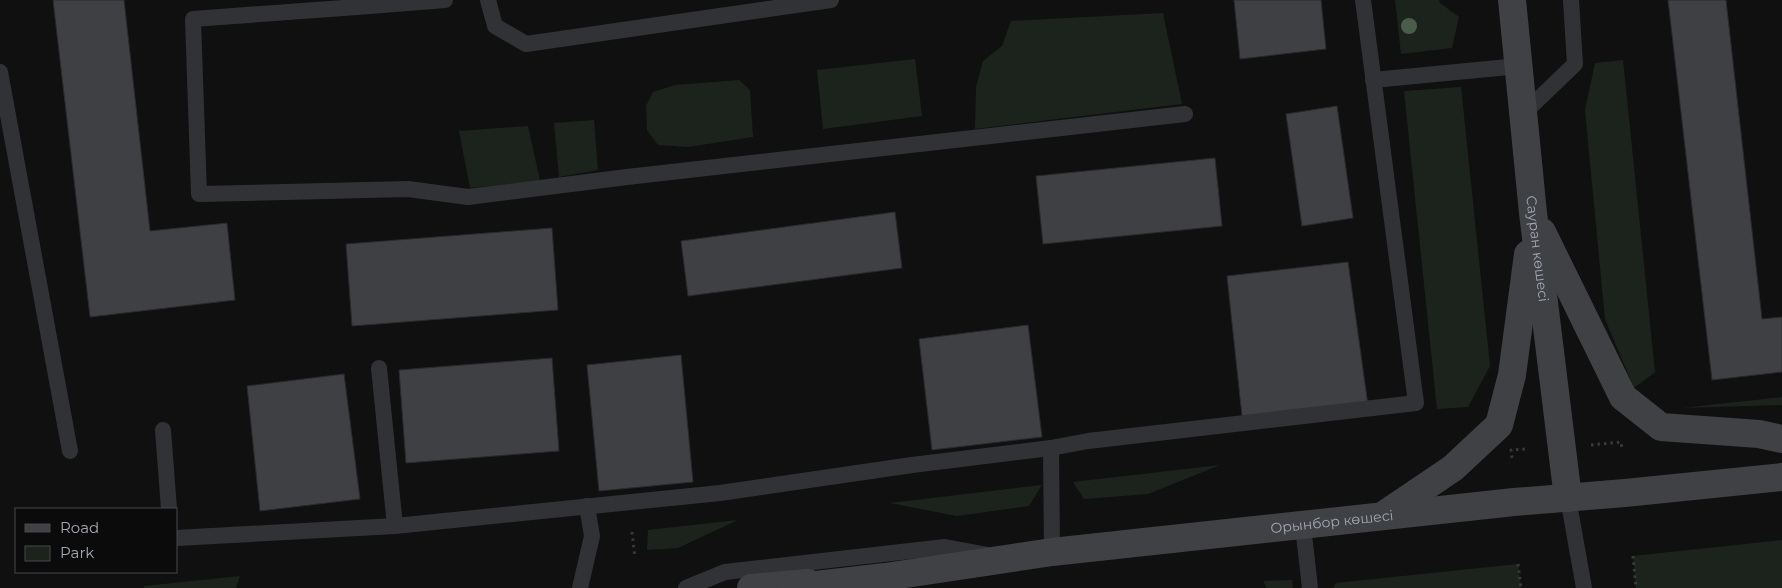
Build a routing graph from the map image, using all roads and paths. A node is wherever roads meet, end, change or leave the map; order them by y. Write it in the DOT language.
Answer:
graph roads {
  1 [pos="445,0"];
  2 [pos="488,0"];
  3 [pos="831,0"];
  4 [pos="1363,0"];
  5 [pos="1512,0"];
  6 [pos="1571,0"];
  7 [pos="356,4"];
  8 [pos="1519,66"];
  9 [pos="0,72"];
  10 [pos="1373,80"];
  11 [pos="1185,114"];
  12 [pos="1524,114"];
  13 [pos="1533,213"];
  14 [pos="378,368"];
  15 [pos="163,430"];
  16 [pos="1782,439"];
  17 [pos="1591,445"];
  18 [pos="1051,448"];
  19 [pos="1622,448"];
  20 [pos="1526,449"];
  21 [pos="1511,450"];
  22 [pos="70,451"];
  23 [pos="1782,476"];
  24 [pos="1568,498"];
  25 [pos="587,506"];
  26 [pos="169,508"];
  27 [pos="1380,517"];
  28 [pos="395,526"];
  29 [pos="1303,526"];
  30 [pos="632,532"];
  31 [pos="178,538"];
  32 [pos="1052,552"];
  33 [pos="1633,556"];
  34 [pos="635,558"];
  35 [pos="1007,558"];
  36 [pos="1518,564"];
  37 [pos="885,582"];
  38 [pos="580,588"];
  39 [pos="686,588"];
  40 [pos="751,588"];
  41 [pos="790,588"];
  42 [pos="1310,588"];
  43 [pos="1521,588"];
  44 [pos="1584,588"];
  45 [pos="1636,588"];
  1 -- 7 [label="lane"];
  2 -- 3 [label="lane"];
  4 -- 10 [label="lane"];
  5 -- 8 [label="street, Сауран көшесі"];
  6 -- 12 [label="lane"];
  7 -- 11 [label="lane"];
  8 -- 10 [label="lane"];
  8 -- 12 [label="street, Сауран көшесі"];
  9 -- 22 [label="lane"];
  10 -- 18 [label="lane"];
  12 -- 13 [label="street, Сауран көшесі"];
  13 -- 16 [label="street"];
  13 -- 24 [label="street, Сауран көшесі"];
  13 -- 27 [label="street"];
  14 -- 28 [label="lane"];
  15 -- 26 [label="lane"];
  17 -- 19 [label="path"];
  18 -- 25 [label="lane"];
  18 -- 32 [label="lane"];
  20 -- 21 [label="path"];
  23 -- 24 [label="street, Орынбор көшесі"];
  24 -- 27 [label="street, Орынбор көшесі"];
  24 -- 44 [label="lane"];
  25 -- 28 [label="lane"];
  25 -- 38 [label="lane"];
  27 -- 29 [label="street, Орынбор көшесі"];
  28 -- 31 [label="lane"];
  29 -- 32 [label="street, Орынбор көшесі"];
  29 -- 42 [label="lane"];
  30 -- 34 [label="path"];
  32 -- 35 [label="street, Орынбор көшесі"];
  33 -- 45 [label="path"];
  35 -- 37 [label="street, Орынбор көшесі"];
  35 -- 39 [label="lane"];
  36 -- 43 [label="path"];
  37 -- 40 [label="street, Орынбор көшесі"];
  37 -- 41 [label="street, Орынбор көшесі"];
}
